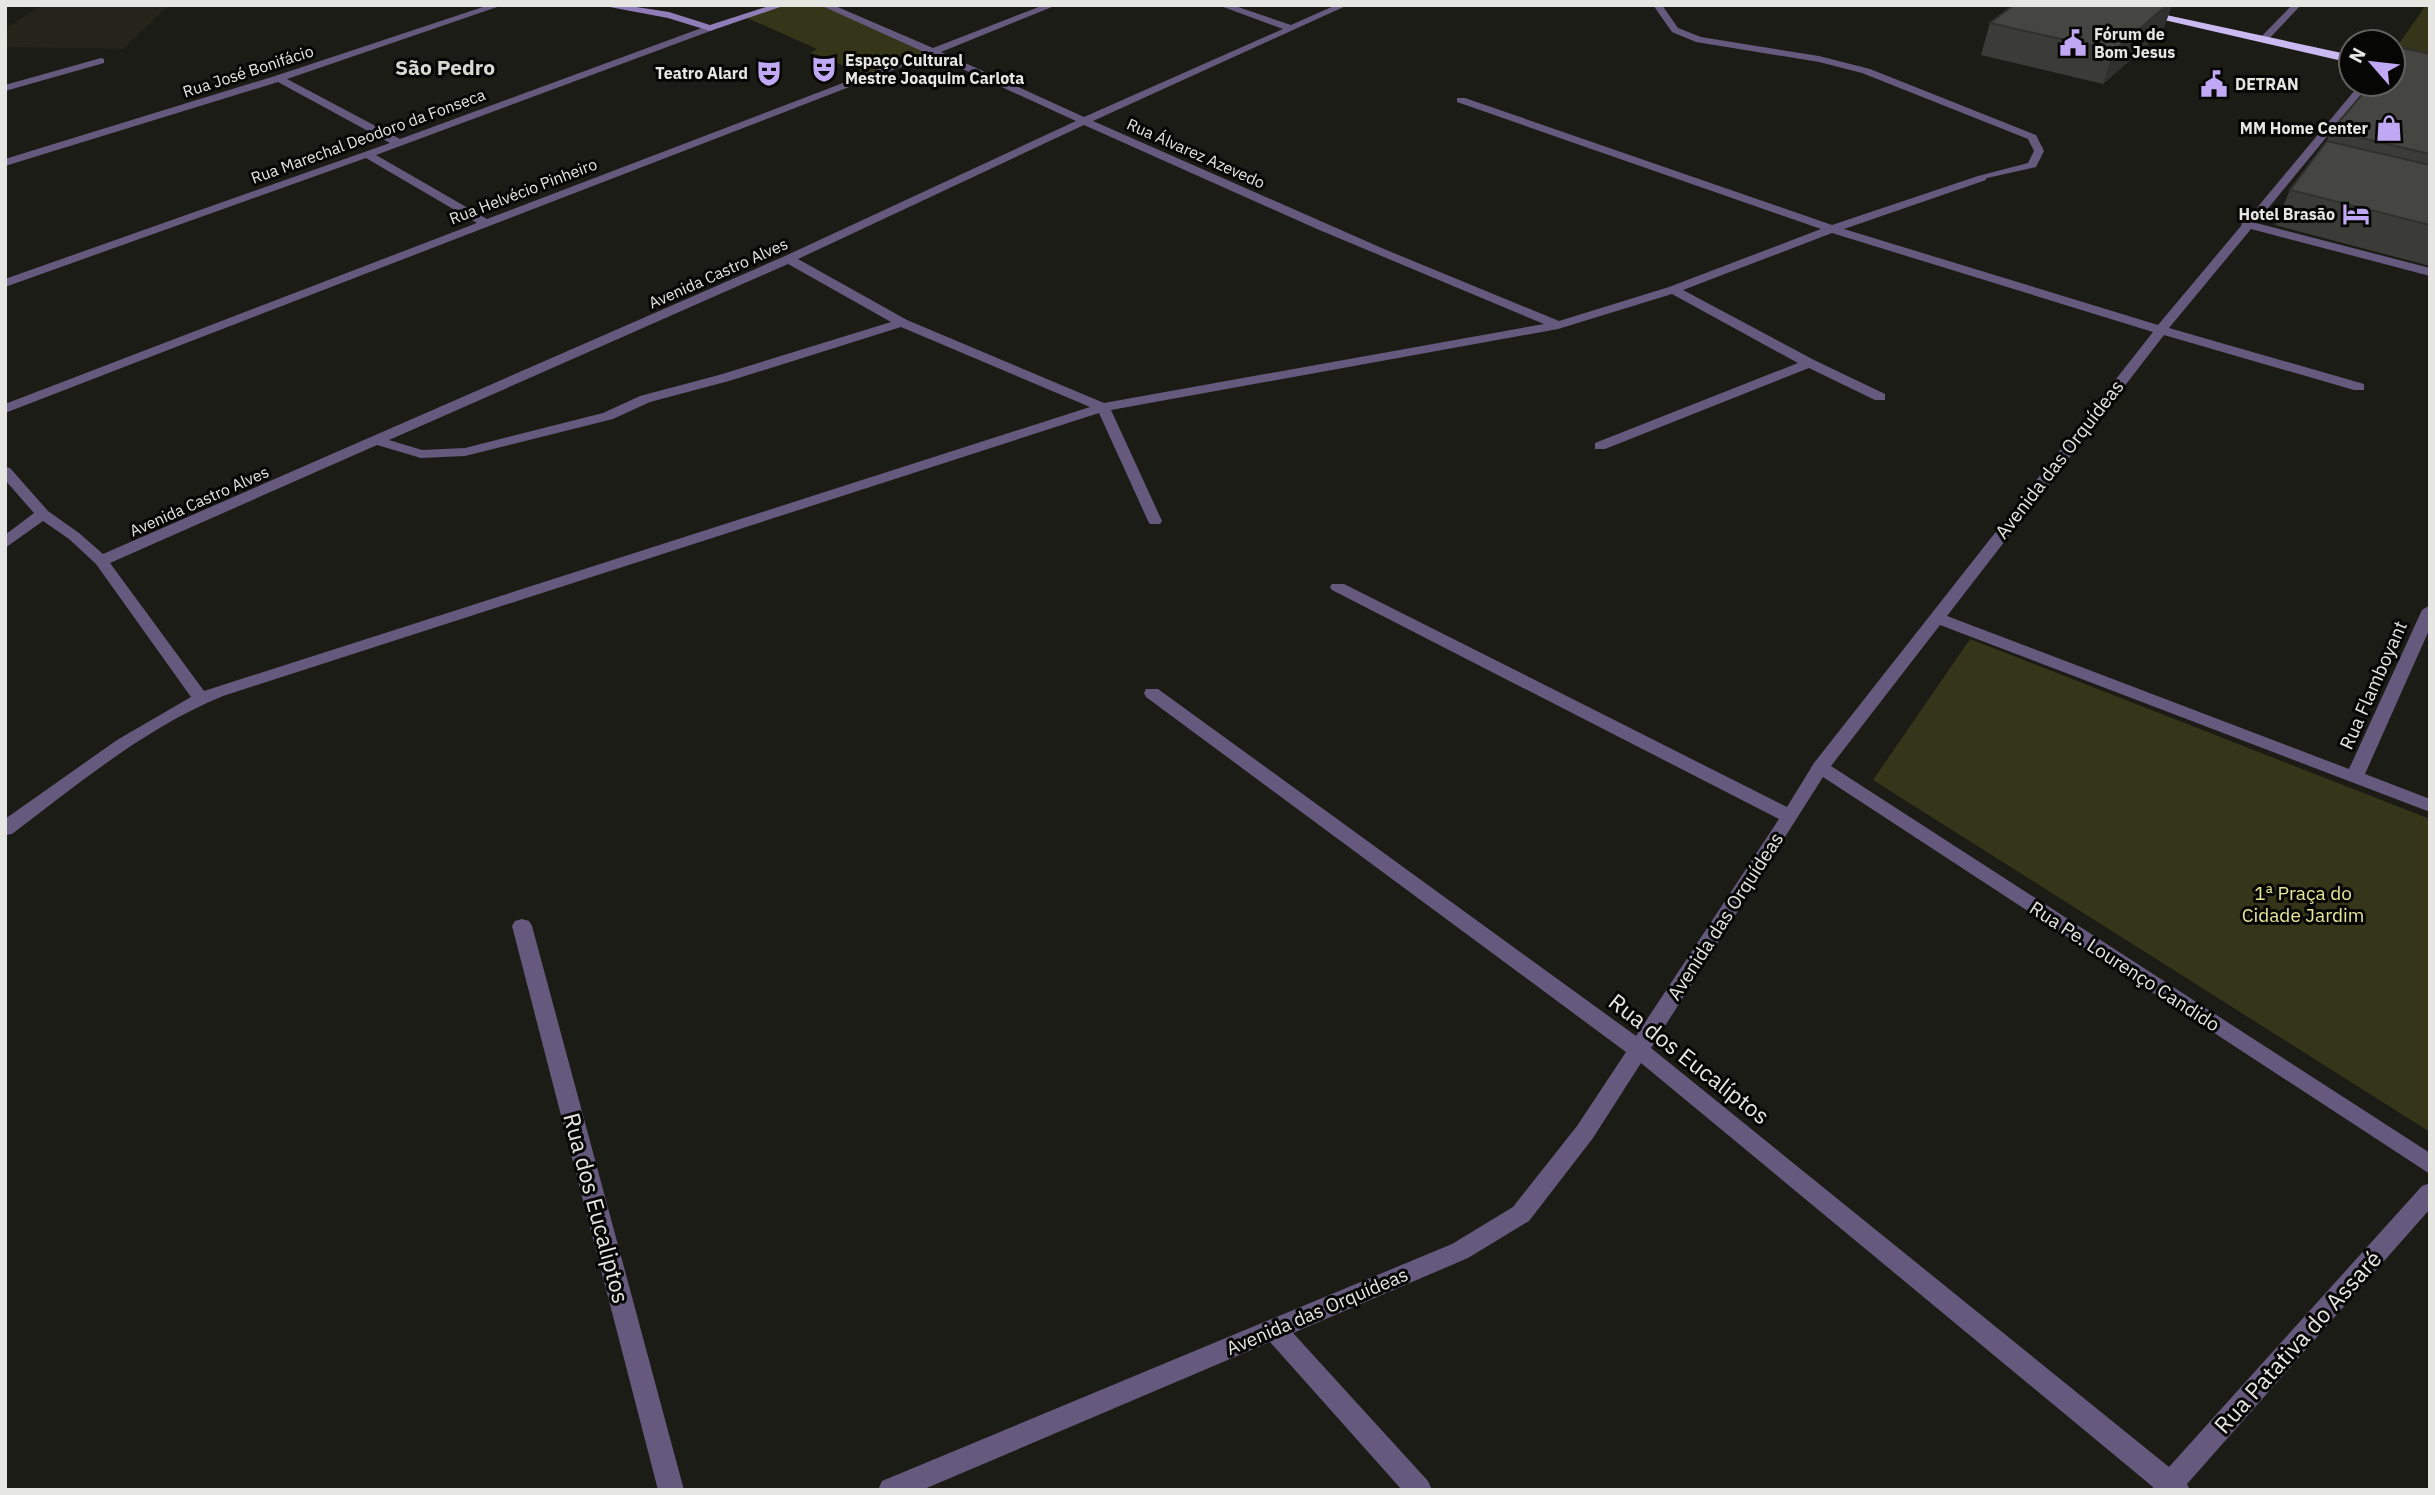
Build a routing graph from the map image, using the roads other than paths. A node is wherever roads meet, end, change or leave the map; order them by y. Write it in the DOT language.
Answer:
graph roads {
  1 [pos="499,5"];
  2 [pos="603,5"];
  3 [pos="782,5"];
  4 [pos="824,5"];
  5 [pos="1053,5"];
  6 [pos="1222,5"];
  7 [pos="1344,5"];
  8 [pos="1657,5"];
  9 [pos="2104,5"];
  10 [pos="2151,5"];
  11 [pos="2297,5"];
  12 [pos="710,28"];
  13 [pos="1293,29"];
  14 [pos="2267,36"];
  15 [pos="2337,47"];
  16 [pos="935,51"];
  17 [pos="2337,55"];
  18 [pos="101,61"];
  19 [pos="279,78"];
  20 [pos="5,88"];
  21 [pos="2355,98"];
  22 [pos="1461,100"];
  23 [pos="1084,121"];
  24 [pos="399,143"];
  25 [pos="367,154"];
  26 [pos="5,163"];
  27 [pos="484,222"];
  28 [pos="2246,224"];
  29 [pos="1832,229"];
  30 [pos="789,259"];
  31 [pos="2430,272"];
  32 [pos="5,283"];
  33 [pos="1673,290"];
  34 [pos="902,323"];
  35 [pos="1558,325"];
  36 [pos="2161,330"];
  37 [pos="1810,363"];
  38 [pos="2359,387"];
  39 [pos="1880,397"];
  40 [pos="1103,407"];
  41 [pos="5,409"];
  42 [pos="376,440"];
  43 [pos="1600,446"];
  44 [pos="5,471"];
  45 [pos="43,514"];
  46 [pos="1154,521"];
  47 [pos="5,543"];
  48 [pos="101,561"];
  49 [pos="1338,587"];
  50 [pos="2430,610"];
  51 [pos="1934,617"];
  52 [pos="1152,693"];
  53 [pos="201,698"];
  54 [pos="1820,767"];
  55 [pos="2355,776"];
  56 [pos="2430,806"];
  57 [pos="1790,817"];
  58 [pos="5,830"];
  59 [pos="522,926"];
  60 [pos="1638,1049"];
  61 [pos="2430,1165"];
  62 [pos="2430,1193"];
  63 [pos="1274,1329"];
  64 [pos="2171,1488"];
  65 [pos="671,1490"];
  66 [pos="891,1490"];
  67 [pos="1419,1490"];
  1 -- 19 [label="street, Rua José Bonifácio"];
  2 -- 12 [label="street"];
  3 -- 12 [label="street, Rua Marechal Deodoro da Fonseca"];
  4 -- 16 [label="street, Rua Álvarez Azevedo"];
  5 -- 16 [label="street, Rua Helvécio Pinheiro"];
  6 -- 13 [label="street"];
  7 -- 13 [label="street, Avenida Castro Alves"];
  8 -- 29 [label="street"];
  9 -- 14 [label="highway"];
  10 -- 14 [label="highway"];
  11 -- 14 [label="street"];
  12 -- 24 [label="street, Rua Marechal Deodoro da Fonseca"];
  13 -- 23 [label="street, Avenida Castro Alves"];
  14 -- 15 [label="highway"];
  14 -- 17 [label="highway"];
  16 -- 23 [label="street, Rua Álvarez Azevedo"];
  16 -- 27 [label="street, Rua Helvécio Pinheiro"];
  18 -- 20 [label="street"];
  19 -- 24 [label="street"];
  19 -- 26 [label="street, Rua José Bonifácio"];
  21 -- 28 [label="street, Avenida das Orquídeas"];
  22 -- 29 [label="street"];
  23 -- 30 [label="street, Avenida Castro Alves"];
  23 -- 35 [label="street, Rua Álvarez Azevedo"];
  24 -- 25 [label="street, Rua Marechal Deodoro da Fonseca"];
  25 -- 27 [label="street"];
  25 -- 32 [label="street, Rua Marechal Deodoro da Fonseca"];
  27 -- 41 [label="street, Rua Helvécio Pinheiro"];
  28 -- 31 [label="street"];
  28 -- 36 [label="street, Avenida das Orquídeas"];
  29 -- 33 [label="street"];
  29 -- 36 [label="street"];
  30 -- 34 [label="street"];
  30 -- 42 [label="street, Avenida Castro Alves"];
  33 -- 35 [label="street"];
  33 -- 37 [label="street"];
  34 -- 40 [label="street"];
  34 -- 42 [label="street"];
  35 -- 40 [label="street"];
  36 -- 38 [label="street"];
  36 -- 51 [label="street, Avenida das Orquídeas"];
  37 -- 39 [label="street"];
  37 -- 43 [label="street"];
  40 -- 46 [label="street"];
  40 -- 53 [label="street"];
  42 -- 48 [label="street, Avenida Castro Alves"];
  44 -- 45 [label="street"];
  45 -- 47 [label="street"];
  45 -- 48 [label="street"];
  48 -- 53 [label="street"];
  49 -- 57 [label="street"];
  50 -- 55 [label="street, Rua Flamboyant"];
  51 -- 54 [label="street, Avenida das Orquídeas"];
  51 -- 55 [label="street"];
  52 -- 60 [label="street, Rua dos Eucalíptos"];
  53 -- 58 [label="street"];
  54 -- 57 [label="street, Avenida das Orquídeas"];
  54 -- 61 [label="street, Rua Pe. Lourenço Candido"];
  55 -- 56 [label="street"];
  57 -- 60 [label="street, Avenida das Orquídeas"];
  59 -- 65 [label="street, Rua dos Eucaliptos"];
  60 -- 63 [label="street, Avenida das Orquídeas"];
  60 -- 64 [label="street, Rua dos Eucalíptos"];
  62 -- 64 [label="street, Rua Patativa do Assaré"];
  63 -- 66 [label="street, Avenida das Orquídeas"];
  63 -- 67 [label="street"];
}
